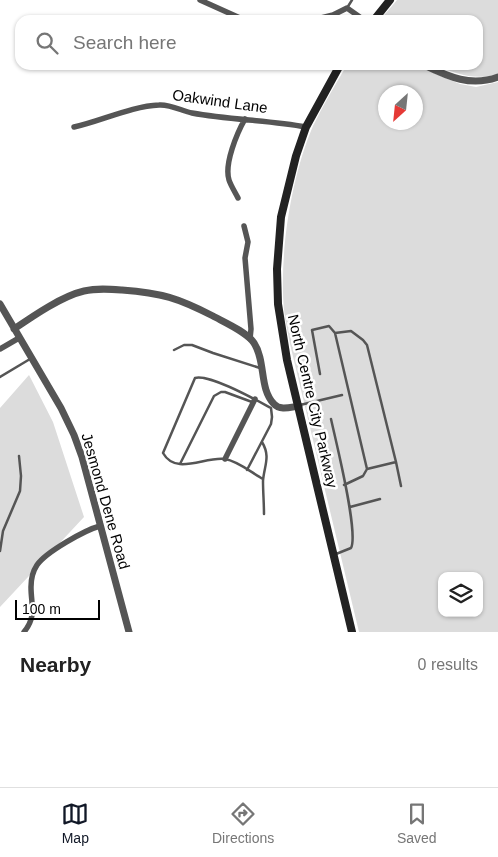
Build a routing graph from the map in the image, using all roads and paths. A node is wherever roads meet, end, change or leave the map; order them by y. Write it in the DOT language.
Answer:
graph roads {
  1 [pos="200,0"];
  2 [pos="352,0"];
  3 [pos="390,0"];
  4 [pos="348,8"];
  5 [pos="233,15"];
  6 [pos="333,15"];
  7 [pos="357,15"];
  8 [pos="378,15"];
  9 [pos="337,70"];
  10 [pos="435,70"];
  11 [pos="498,78"];
  12 [pos="246,120"];
  13 [pos="74,127"];
  14 [pos="306,127"];
  15 [pos="238,198"];
  16 [pos="244,226"];
  17 [pos="0,304"];
  18 [pos="14,329"];
  19 [pos="335,333"];
  20 [pos="19,338"];
  21 [pos="250,339"];
  22 [pos="0,349"];
  23 [pos="174,350"];
  24 [pos="32,358"];
  25 [pos="262,368"];
  26 [pos="320,374"];
  27 [pos="0,377"];
  28 [pos="342,395"];
  29 [pos="254,401"];
  30 [pos="299,406"];
  31 [pos="273,407"];
  32 [pos="331,419"];
  33 [pos="262,442"];
  34 [pos="19,456"];
  35 [pos="225,459"];
  36 [pos="396,462"];
  37 [pos="180,464"];
  38 [pos="367,469"];
  39 [pos="248,470"];
  40 [pos="263,479"];
  41 [pos="344,485"];
  42 [pos="401,486"];
  43 [pos="380,499"];
  44 [pos="350,507"];
  45 [pos="264,514"];
  46 [pos="100,526"];
  47 [pos="0,550"];
  48 [pos="334,555"];
  49 [pos="24,632"];
  50 [pos="129,632"];
  51 [pos="352,632"];
  1 -- 5 [label="street"];
  2 -- 4 [label="lane"];
  3 -- 8 [label="main road"];
  4 -- 6 [label="street"];
  4 -- 7 [label="street"];
  9 -- 14 [label="main road, North Centre City Parkway"];
  10 -- 11 [label="street"];
  12 -- 13 [label="street, Oakwind Lane"];
  12 -- 14 [label="street, Oakwind Lane"];
  12 -- 15 [label="street"];
  14 -- 30 [label="main road, North Centre City Parkway"];
  16 -- 21 [label="street"];
  17 -- 18 [label="street, Jesmond Dene Road"];
  18 -- 20 [label="street, Jesmond Dene Road"];
  18 -- 21 [label="street"];
  19 -- 26 [label="lane"];
  19 -- 36 [label="lane"];
  19 -- 38 [label="lane"];
  20 -- 22 [label="street"];
  20 -- 24 [label="street, Jesmond Dene Road"];
  21 -- 25 [label="street"];
  23 -- 25 [label="lane"];
  24 -- 27 [label="lane"];
  24 -- 46 [label="street, Jesmond Dene Road"];
  25 -- 31 [label="street"];
  28 -- 30 [label="lane"];
  29 -- 31 [label="lane"];
  29 -- 35 [label="street"];
  29 -- 37 [label="lane"];
  29 -- 37 [label="lane"];
  30 -- 31 [label="street"];
  30 -- 48 [label="main road, North Centre City Parkway"];
  31 -- 33 [label="lane"];
  32 -- 41 [label="lane"];
  33 -- 39 [label="lane"];
  33 -- 40 [label="lane"];
  34 -- 47 [label="lane"];
  35 -- 37 [label="lane"];
  35 -- 39 [label="lane"];
  36 -- 38 [label="lane"];
  36 -- 42 [label="lane"];
  38 -- 41 [label="lane"];
  39 -- 40 [label="lane"];
  40 -- 45 [label="lane"];
  41 -- 44 [label="lane"];
  43 -- 44 [label="lane"];
  44 -- 48 [label="lane"];
  46 -- 49 [label="street"];
  46 -- 50 [label="street, Jesmond Dene Road"];
  48 -- 51 [label="main road, North Centre City Parkway"];
}
